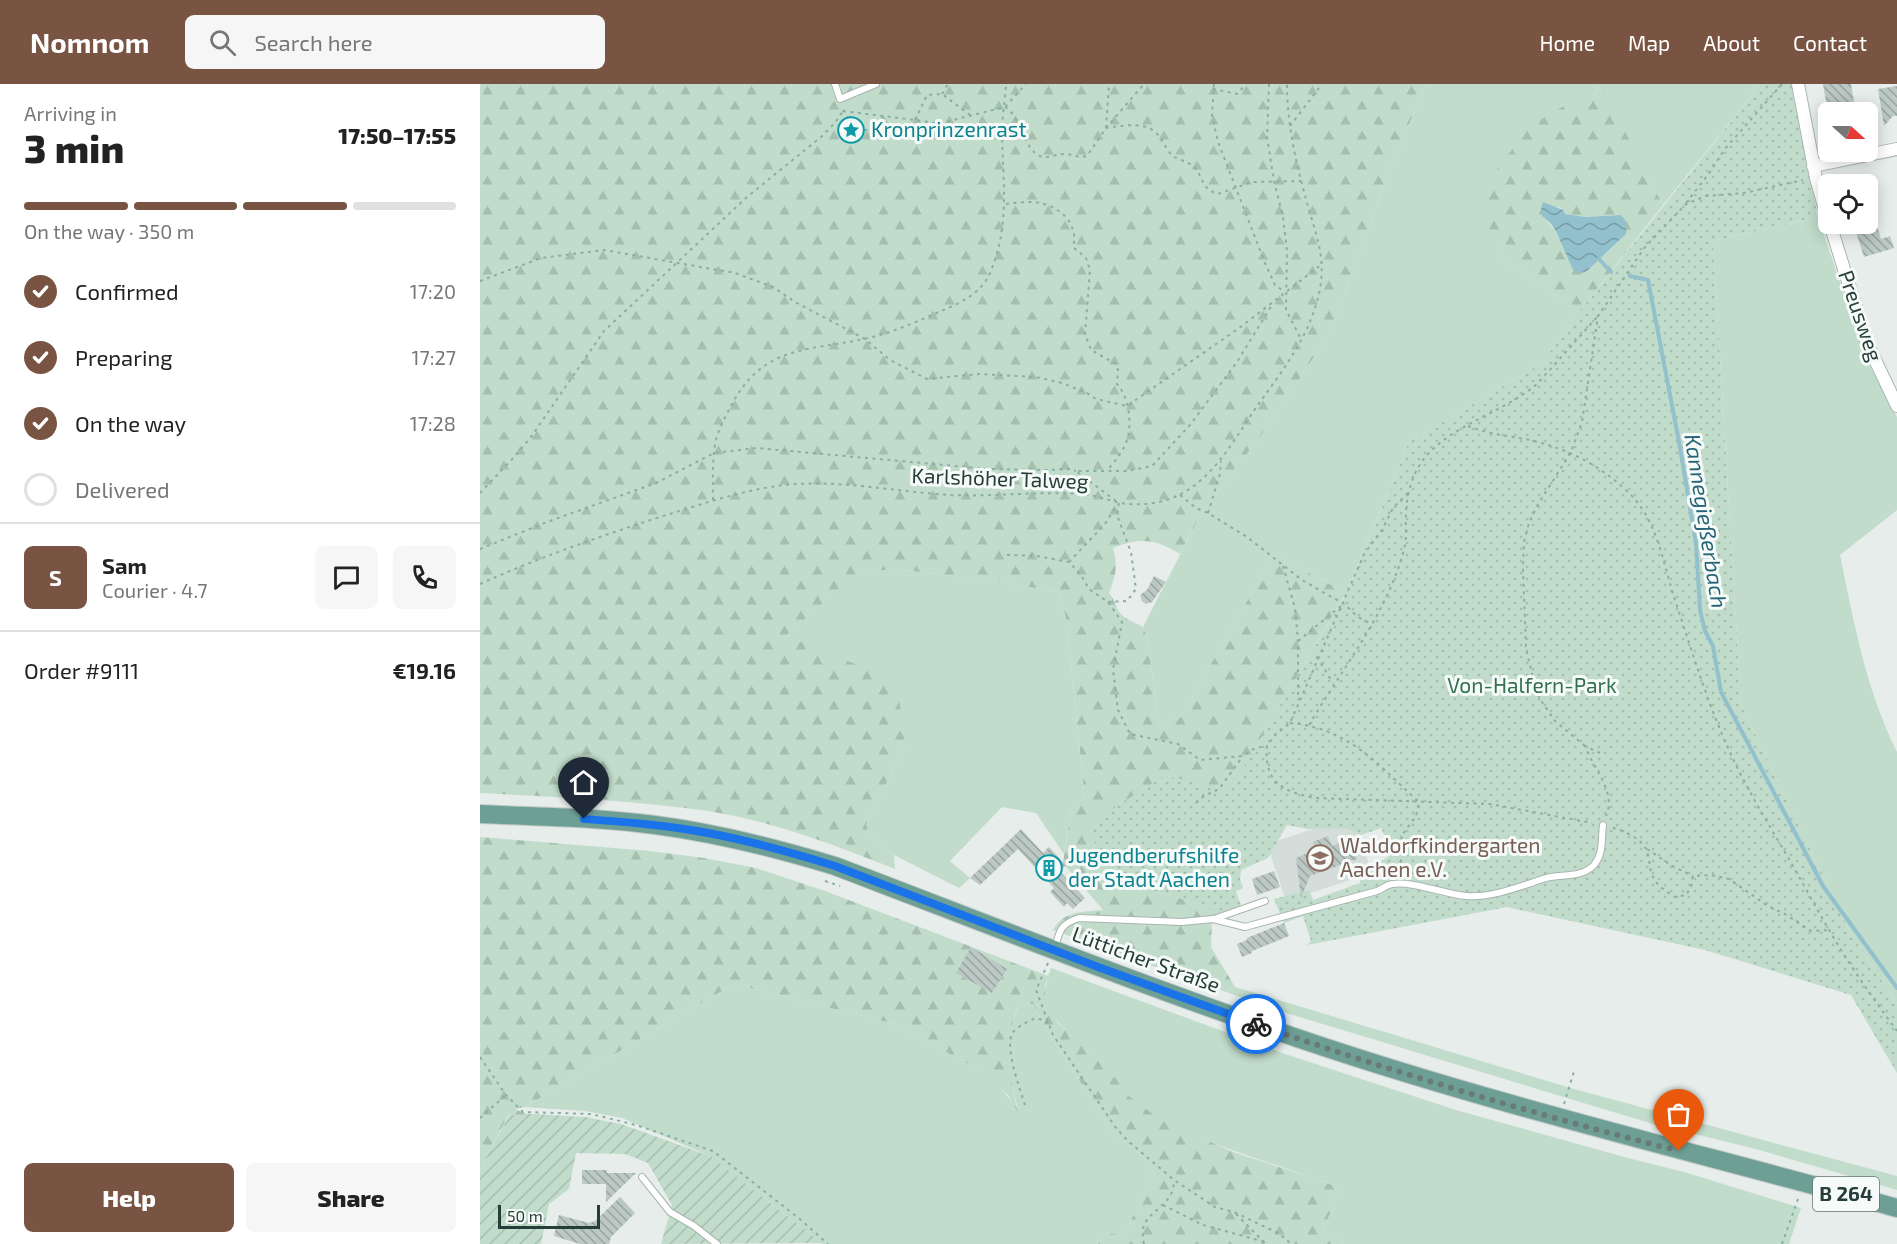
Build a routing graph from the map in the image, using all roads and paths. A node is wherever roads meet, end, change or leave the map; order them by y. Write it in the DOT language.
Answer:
graph roads {
  1 [pos="835,84"];
  2 [pos="876,84"];
  3 [pos="948,84"];
  4 [pos="1006,84"];
  5 [pos="1026,84"];
  6 [pos="1109,84"];
  7 [pos="1144,84"];
  8 [pos="1214,84"];
  9 [pos="1246,84"];
  10 [pos="1269,84"];
  11 [pos="1287,84"];
  12 [pos="1322,84"];
  13 [pos="1782,84"];
  14 [pos="1798,84"];
  15 [pos="1213,89"];
  16 [pos="942,94"];
  17 [pos="1005,107"];
  18 [pos="843,111"];
  19 [pos="971,116"];
  20 [pos="884,117"];
  21 [pos="915,120"];
  22 [pos="1290,126"];
  23 [pos="1106,128"];
  24 [pos="1897,149"];
  25 [pos="1815,172"];
  26 [pos="1274,181"];
  27 [pos="1301,181"];
  28 [pos="1818,183"];
  29 [pos="1235,189"];
  30 [pos="1005,204"];
  31 [pos="1686,204"];
  32 [pos="1833,234"];
  33 [pos="675,264"];
  34 [pos="1322,264"];
  35 [pos="480,281"];
  36 [pos="1286,292"];
  37 [pos="1274,303"];
  38 [pos="1598,316"];
  39 [pos="865,339"];
  40 [pos="1302,340"];
  41 [pos="1127,406"];
  42 [pos="1897,406"];
  43 [pos="1468,426"];
  44 [pos="1571,452"];
  45 [pos="714,453"];
  46 [pos="1221,458"];
  47 [pos="1076,471"];
  48 [pos="1107,471"];
  49 [pos="480,493"];
  50 [pos="1408,493"];
  51 [pos="1180,495"];
  52 [pos="713,500"];
  53 [pos="1119,502"];
  54 [pos="1208,513"];
  55 [pos="480,549"];
  56 [pos="1007,555"];
  57 [pos="1069,562"];
  58 [pos="1283,566"];
  59 [pos="480,584"];
  60 [pos="1108,602"];
  61 [pos="1344,604"];
  62 [pos="1372,625"];
  63 [pos="1298,641"];
  64 [pos="1317,657"];
  65 [pos="1333,684"];
  66 [pos="1298,703"];
  67 [pos="1290,723"];
  68 [pos="1309,725"];
  69 [pos="1267,746"];
  70 [pos="1585,746"];
  71 [pos="1600,753"];
  72 [pos="1243,756"];
  73 [pos="1419,802"];
  74 [pos="1196,803"];
  75 [pos="480,814"];
  76 [pos="1603,825"];
  77 [pos="1647,849"];
  78 [pos="1693,876"];
  79 [pos="1393,884"];
  80 [pos="1265,901"];
  81 [pos="1214,919"];
  82 [pos="1831,930"];
  83 [pos="1054,950"];
  84 [pos="1049,1023"];
  85 [pos="1897,1031"];
  86 [pos="480,1057"];
  87 [pos="1575,1068"];
  88 [pos="506,1095"];
  89 [pos="1025,1105"];
  90 [pos="480,1118"];
  91 [pos="1560,1118"];
  92 [pos="642,1177"];
  93 [pos="1174,1180"];
  94 [pos="1807,1183"];
  95 [pos="1163,1204"];
  96 [pos="1897,1208"];
  97 [pos="1234,1212"];
  98 [pos="1265,1243"];
  99 [pos="717,1244"];
  100 [pos="828,1244"];
  101 [pos="1144,1244"];
  102 [pos="1291,1244"];
  103 [pos="1782,1244"];
  1 -- 2 [label="lane"];
  3 -- 16 [label="path"];
  4 -- 17 [label="path"];
  5 -- 17 [label="path"];
  6 -- 23 [label="path"];
  7 -- 23 [label="path"];
  8 -- 15 [label="path"];
  9 -- 15 [label="path"];
  10 -- 26 [label="path"];
  11 -- 22 [label="path, Karlshöher Talweg"];
  12 -- 22 [label="path"];
  13 -- 31 [label="path"];
  14 -- 25 [label="street, Preusweg"];
  15 -- 29 [label="path"];
  16 -- 19 [label="path"];
  16 -- 21 [label="path"];
  17 -- 19 [label="path"];
  17 -- 23 [label="path"];
  17 -- 30 [label="path"];
  18 -- 20 [label="path"];
  18 -- 20 [label="path"];
  18 -- 33 [label="path"];
  19 -- 21 [label="path"];
  20 -- 21 [label="path"];
  22 -- 27 [label="path, Karlshöher Talweg"];
  23 -- 29 [label="path"];
  24 -- 25 [label="street"];
  25 -- 28 [label="street, Preusweg"];
  25 -- 31 [label="path"];
  26 -- 27 [label="path"];
  26 -- 29 [label="path"];
  26 -- 36 [label="path"];
  27 -- 34 [label="path, Karlshöher Talweg"];
  29 -- 36 [label="path"];
  30 -- 39 [label="path"];
  30 -- 41 [label="path"];
  31 -- 38 [label="path"];
  32 -- 42 [label="street, Preusweg"];
  33 -- 35 [label="path"];
  33 -- 39 [label="path"];
  33 -- 49 [label="path"];
  34 -- 36 [label="path"];
  34 -- 40 [label="path, Karlshöher Talweg"];
  36 -- 37 [label="path"];
  36 -- 40 [label="path"];
  37 -- 41 [label="path"];
  37 -- 48 [label="path"];
  38 -- 43 [label="path"];
  38 -- 44 [label="path"];
  39 -- 41 [label="path"];
  39 -- 45 [label="path"];
  40 -- 46 [label="path, Karlshöher Talweg"];
  41 -- 48 [label="path"];
  43 -- 44 [label="path"];
  43 -- 50 [label="path"];
  44 -- 70 [label="path"];
  44 -- 82 [label="path"];
  45 -- 47 [label="path"];
  45 -- 52 [label="path"];
  45 -- 55 [label="path"];
  46 -- 51 [label="path, Karlshöher Talweg"];
  46 -- 54 [label="path"];
  47 -- 48 [label="path"];
  47 -- 53 [label="path"];
  50 -- 61 [label="path"];
  50 -- 62 [label="path"];
  51 -- 53 [label="path, Karlshöher Talweg"];
  51 -- 54 [label="path"];
  52 -- 53 [label="path, Karlshöher Talweg"];
  52 -- 59 [label="path, Karlshöher Talweg"];
  53 -- 57 [label="path"];
  53 -- 60 [label="path"];
  54 -- 58 [label="path"];
  56 -- 57 [label="path"];
  57 -- 60 [label="path"];
  58 -- 61 [label="path"];
  58 -- 63 [label="path"];
  60 -- 72 [label="path"];
  61 -- 62 [label="path"];
  61 -- 63 [label="path"];
  61 -- 64 [label="path"];
  62 -- 65 [label="path"];
  63 -- 66 [label="path"];
  64 -- 65 [label="path"];
  64 -- 66 [label="path"];
  65 -- 68 [label="path"];
  66 -- 67 [label="path"];
  67 -- 68 [label="path"];
  67 -- 69 [label="path"];
  68 -- 73 [label="path"];
  69 -- 72 [label="path"];
  69 -- 73 [label="path"];
  70 -- 71 [label="path"];
  70 -- 76 [label="path"];
  72 -- 74 [label="path"];
  73 -- 76 [label="path"];
  73 -- 79 [label="path"];
  75 -- 83 [label="main road, Lütticher Straße / B 264"];
  76 -- 77 [label="path"];
  76 -- 79 [label="lane"];
  77 -- 78 [label="path"];
  77 -- 78 [label="path"];
  78 -- 82 [label="path"];
  79 -- 81 [label="lane"];
  80 -- 81 [label="lane"];
  81 -- 83 [label="lane"];
  82 -- 85 [label="path"];
  83 -- 84 [label="path"];
  83 -- 91 [label="main road, Lütticher Straße / B 264"];
  84 -- 89 [label="path"];
  84 -- 93 [label="path"];
  86 -- 88 [label="path"];
  87 -- 91 [label="path"];
  88 -- 90 [label="path"];
  88 -- 100 [label="path"];
  91 -- 94 [label="main road, Lütticher Straße / B 264"];
  92 -- 99 [label="lane"];
  93 -- 95 [label="path"];
  93 -- 97 [label="path"];
  94 -- 96 [label="main road, Lütticher Straße / B 264"];
  94 -- 103 [label="path"];
  95 -- 98 [label="path"];
  95 -- 101 [label="path"];
  97 -- 98 [label="path"];
  97 -- 102 [label="path"];
}
